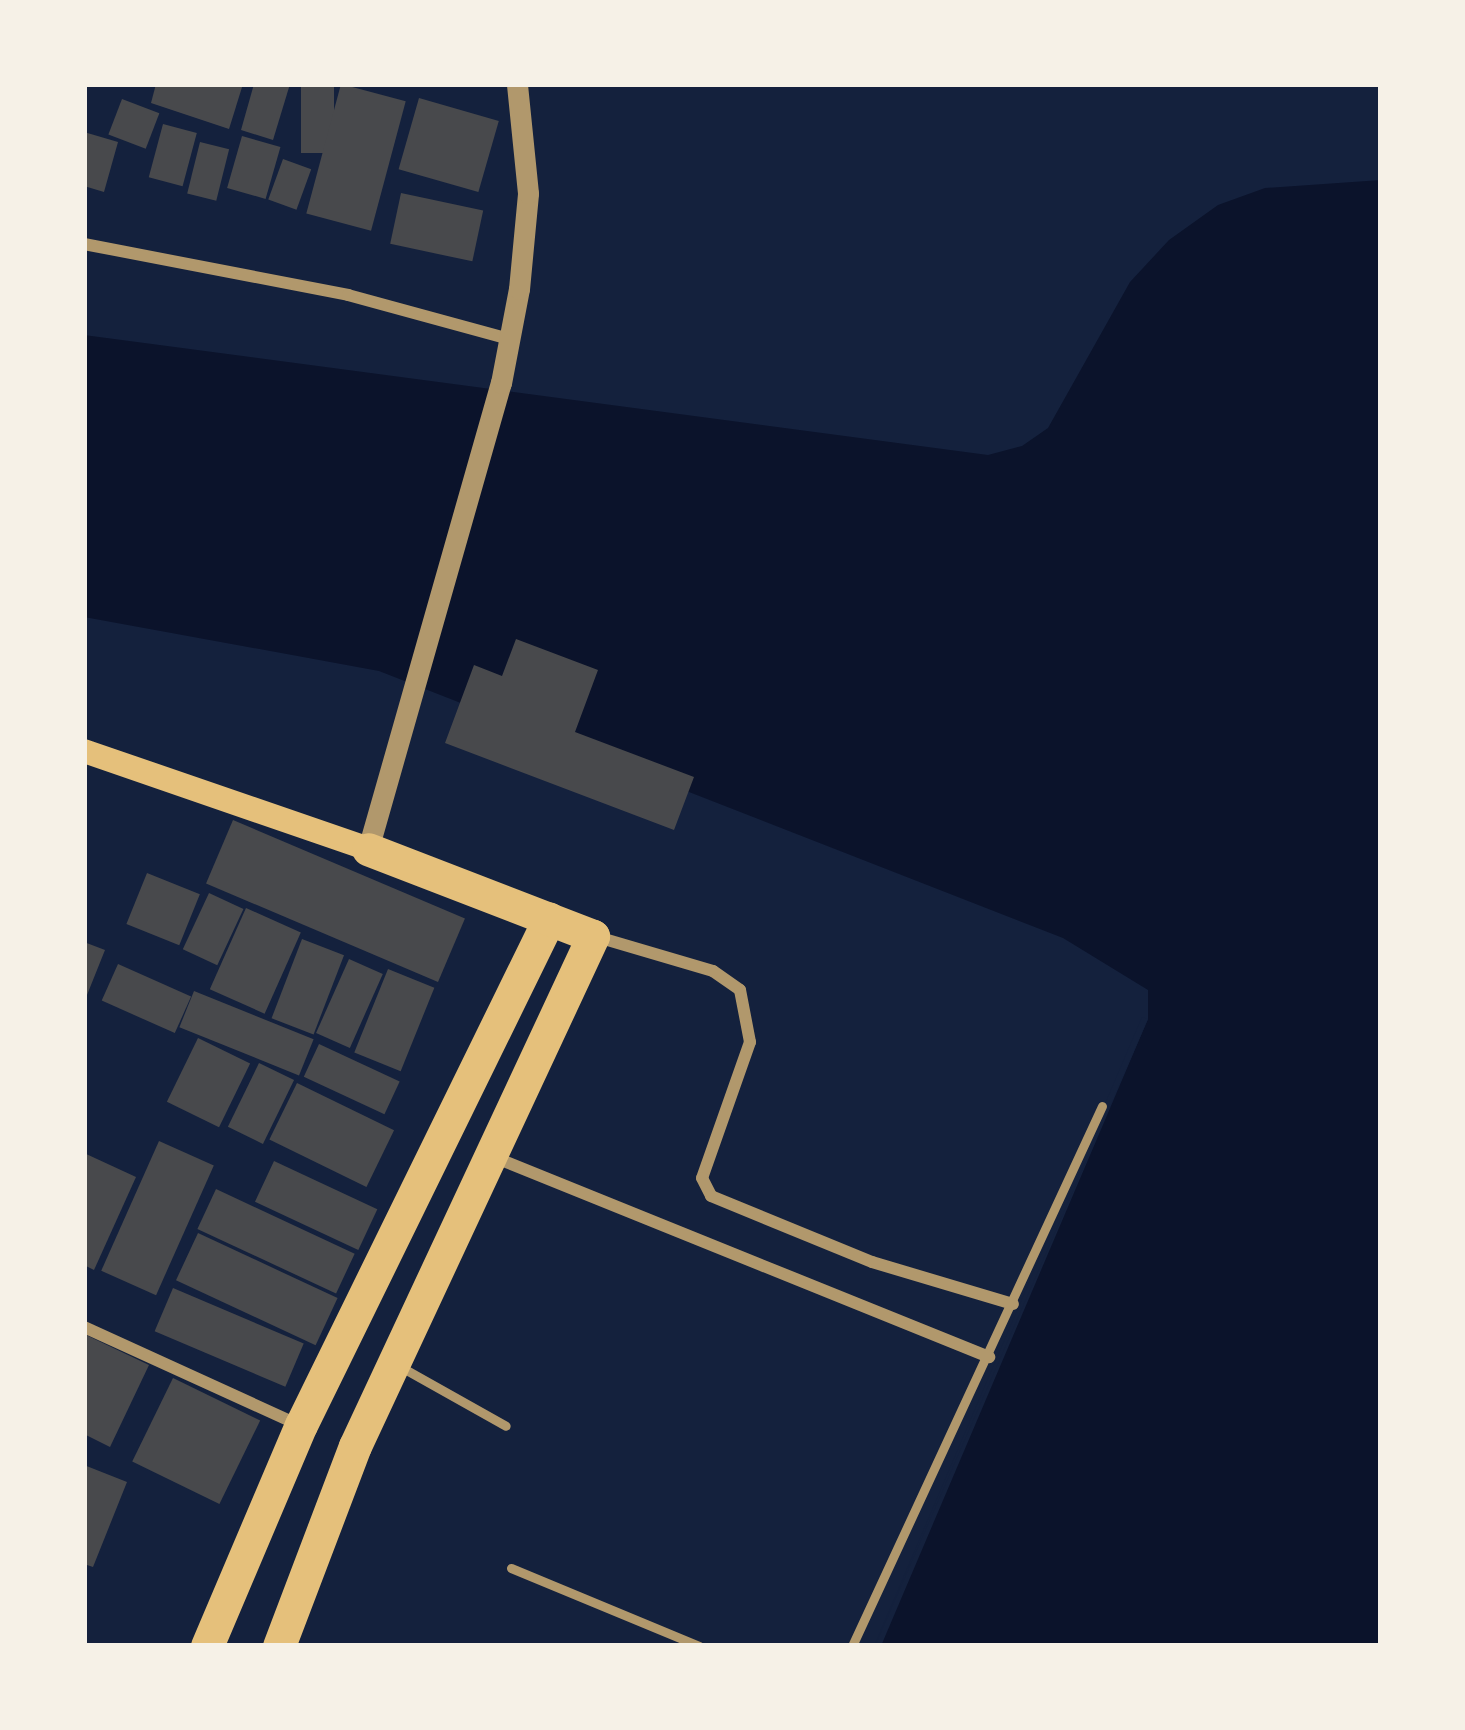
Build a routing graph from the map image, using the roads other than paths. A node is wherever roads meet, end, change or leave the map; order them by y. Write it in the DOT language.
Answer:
graph roads {
  1 [pos="517,84"];
  2 [pos="84,244"];
  3 [pos="509,339"];
  4 [pos="84,751"];
  5 [pos="368,849"];
  6 [pos="549,919"];
  7 [pos="593,936"];
  8 [pos="1102,1106"];
  9 [pos="496,1158"];
  10 [pos="1013,1304"];
  11 [pos="84,1327"];
  12 [pos="989,1357"];
  13 [pos="398,1365"];
  14 [pos="301,1425"];
  15 [pos="506,1426"];
  16 [pos="512,1568"];
  17 [pos="207,1646"];
  18 [pos="279,1646"];
  19 [pos="699,1646"];
  20 [pos="852,1646"];
  1 -- 3 [label="street"];
  2 -- 3 [label="street"];
  3 -- 5 [label="street"];
  4 -- 5 [label="main road"];
  5 -- 6 [label="highway"];
  6 -- 7 [label="highway"];
  6 -- 14 [label="highway"];
  7 -- 9 [label="highway"];
  7 -- 10 [label="street"];
  8 -- 10 [label="lane"];
  9 -- 12 [label="street"];
  9 -- 13 [label="highway"];
  10 -- 12 [label="lane"];
  11 -- 14 [label="street"];
  12 -- 20 [label="lane"];
  13 -- 15 [label="lane"];
  13 -- 18 [label="highway"];
  14 -- 17 [label="highway"];
  16 -- 19 [label="lane"];
}
